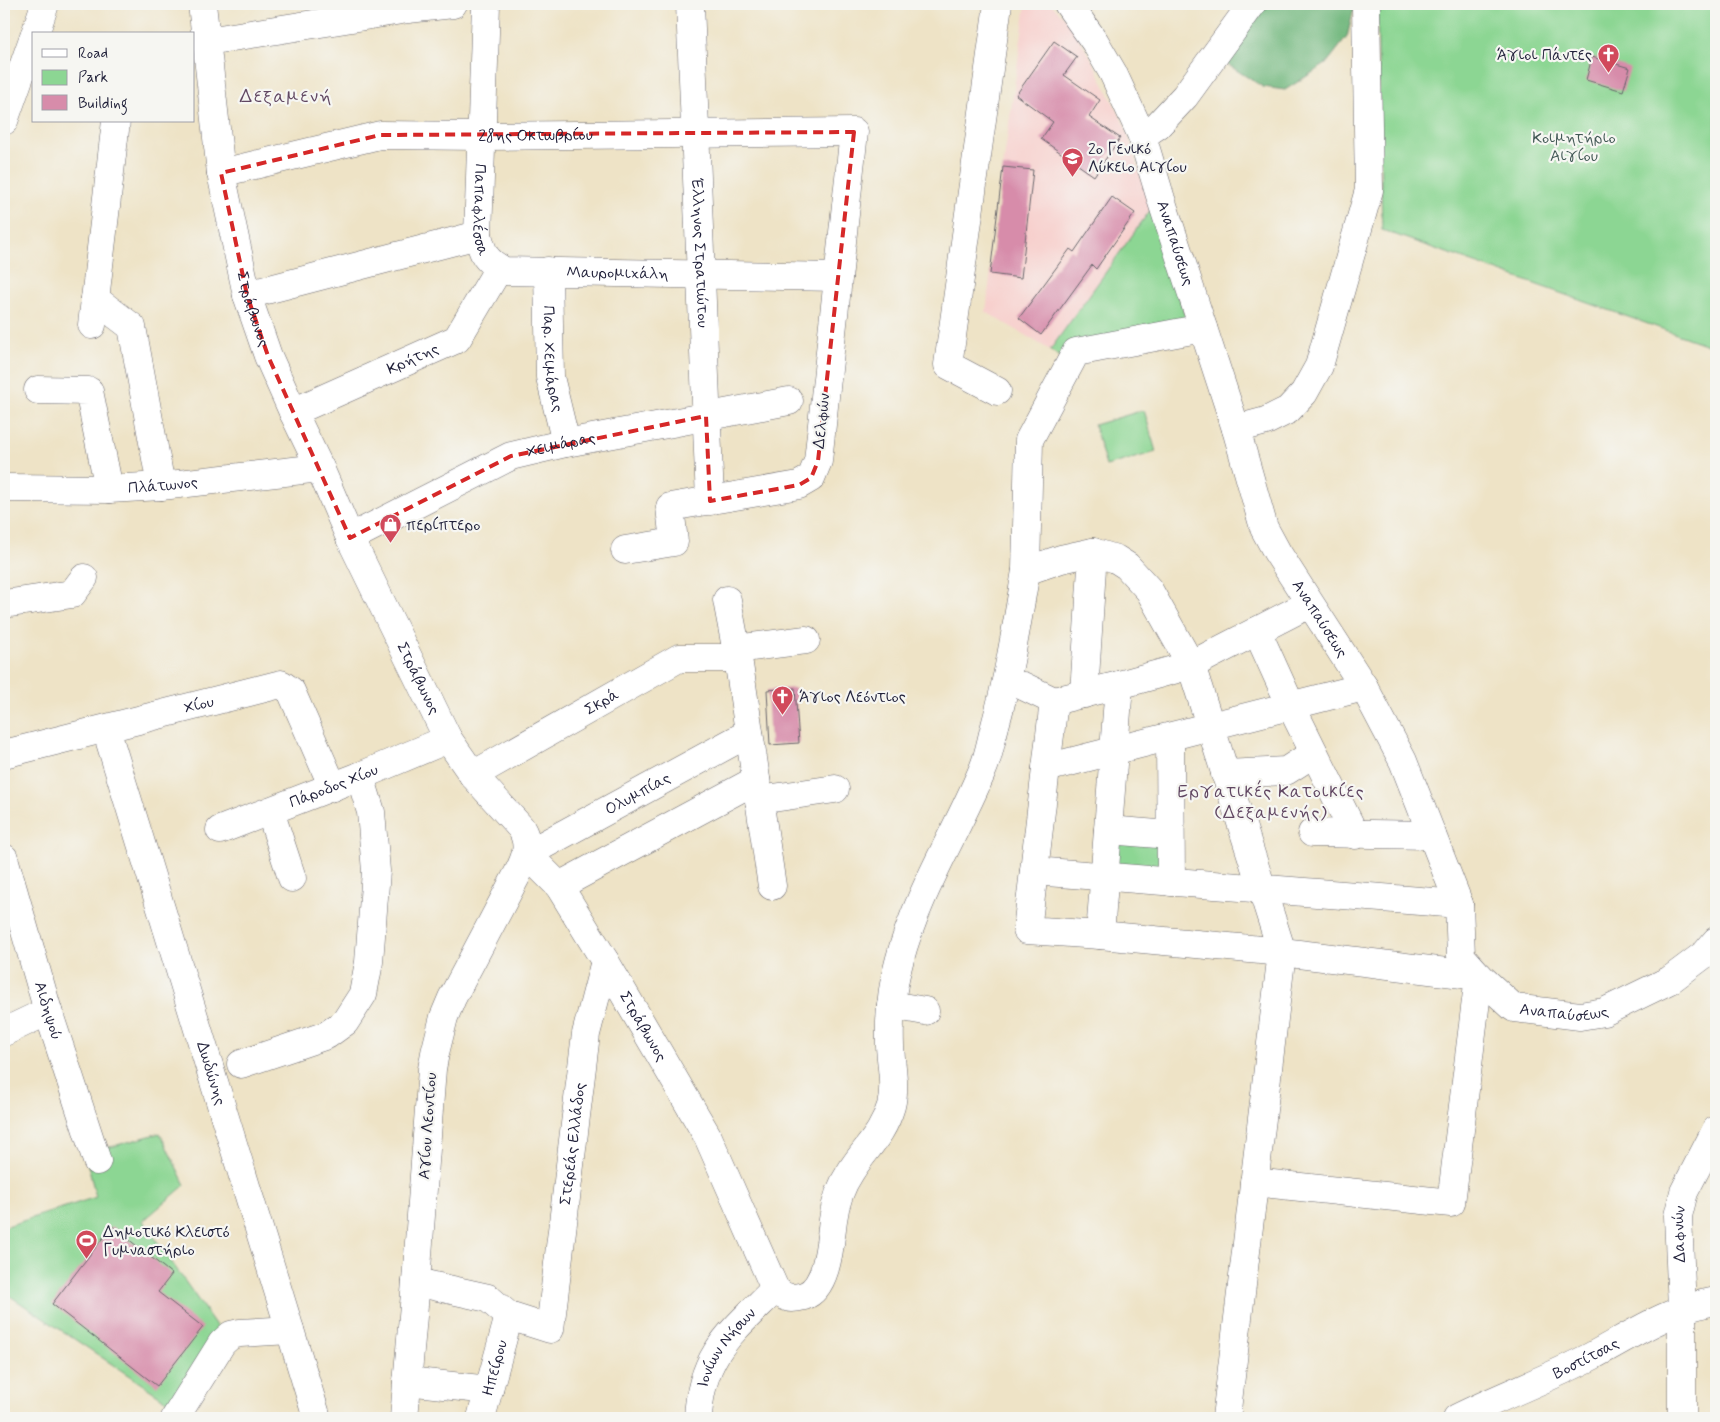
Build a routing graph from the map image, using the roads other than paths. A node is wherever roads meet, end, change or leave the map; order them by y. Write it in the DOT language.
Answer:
graph roads {
  1 [pos="45,4"];
  2 [pos="202,4"];
  3 [pos="453,4"];
  4 [pos="486,4"];
  5 [pos="690,4"];
  6 [pos="998,4"];
  7 [pos="1068,4"];
  8 [pos="1252,4"];
  9 [pos="1366,4"];
  10 [pos="408,6"];
  11 [pos="35,32"];
  12 [pos="207,41"];
  13 [pos="32,48"];
  14 [pos="25,92"];
  15 [pos="4,122"];
  16 [pos="116,122"];
  17 [pos="854,132"];
  18 [pos="694,135"];
  19 [pos="482,136"];
  20 [pos="1142,136"];
  21 [pos="221,173"];
  22 [pos="478,235"];
  23 [pos="494,265"];
  24 [pos="548,272"];
  25 [pos="700,275"];
  26 [pos="838,277"];
  27 [pos="247,294"];
  28 [pos="1203,328"];
  29 [pos="38,390"];
  30 [pos="998,391"];
  31 [pos="790,400"];
  32 [pos="293,412"];
  33 [pos="706,416"];
  34 [pos="1236,429"];
  35 [pos="566,443"];
  36 [pos="320,468"];
  37 [pos="161,486"];
  38 [pos="4,488"];
  39 [pos="109,489"];
  40 [pos="710,501"];
  41 [pos="350,538"];
  42 [pos="624,550"];
  43 [pos="1093,552"];
  44 [pos="1026,571"];
  45 [pos="84,578"];
  46 [pos="727,600"];
  47 [pos="4,604"];
  48 [pos="1309,604"];
  49 [pos="1257,631"];
  50 [pos="806,640"];
  51 [pos="737,654"];
  52 [pos="1191,665"];
  53 [pos="1119,685"];
  54 [pos="1023,686"];
  55 [pos="1364,687"];
  56 [pos="1084,694"];
  57 [pos="1054,701"];
  58 [pos="1291,706"];
  59 [pos="1210,727"];
  60 [pos="106,729"];
  61 [pos="749,733"];
  62 [pos="1170,737"];
  63 [pos="448,739"];
  64 [pos="1114,752"];
  65 [pos="1314,753"];
  66 [pos="4,754"];
  67 [pos="1046,768"];
  68 [pos="1225,774"];
  69 [pos="473,775"];
  70 [pos="360,776"];
  71 [pos="332,787"];
  72 [pos="835,789"];
  73 [pos="757,790"];
  74 [pos="270,811"];
  75 [pos="220,830"];
  76 [pos="1108,830"];
  77 [pos="1312,833"];
  78 [pos="1170,835"];
  79 [pos="1355,835"];
  80 [pos="1432,835"];
  81 [pos="527,854"];
  82 [pos="4,858"];
  83 [pos="1034,871"];
  84 [pos="1104,876"];
  85 [pos="292,878"];
  86 [pos="1170,882"];
  87 [pos="559,886"];
  88 [pos="772,886"];
  89 [pos="1262,888"];
  90 [pos="1459,904"];
  91 [pos="1100,935"];
  92 [pos="1716,941"];
  93 [pos="1282,952"];
  94 [pos="605,961"];
  95 [pos="1479,976"];
  96 [pos="890,1005"];
  97 [pos="925,1010"];
  98 [pos="48,1011"];
  99 [pos="4,1032"];
  100 [pos="241,1064"];
  101 [pos="1716,1130"];
  102 [pos="97,1161"];
  103 [pos="1254,1182"];
  104 [pos="416,1282"];
  105 [pos="774,1289"];
  106 [pos="1716,1301"];
  107 [pos="1682,1309"];
  108 [pos="509,1316"];
  109 [pos="290,1330"];
  110 [pos="407,1381"];
  111 [pos="489,1390"];
  112 [pos="175,1418"];
  113 [pos="317,1418"];
  114 [pos="404,1418"];
  115 [pos="481,1418"];
  116 [pos="698,1418"];
  117 [pos="1226,1418"];
  118 [pos="1457,1418"];
  119 [pos="1682,1418"];
  1 -- 11 [label="street"];
  2 -- 12 [label="street, Στράβωνος"];
  3 -- 10 [label="street"];
  4 -- 19 [label="street, Παπαφλέσσα"];
  5 -- 18 [label="street, Έλληνος Στρατιώτου"];
  6 -- 30 [label="street"];
  7 -- 20 [label="street, Αναπαύσεως"];
  8 -- 20 [label="street"];
  9 -- 34 [label="street"];
  10 -- 12 [label="street"];
  12 -- 21 [label="street, Στράβωνος"];
  13 -- 14 [label="street"];
  14 -- 15 [label="street"];
  16 -- 37 [label="street"];
  17 -- 18 [label="street, 28ης Οκτωβρίου"];
  17 -- 26 [label="street, Δελφών"];
  18 -- 19 [label="street, 28ης Οκτωβρίου"];
  18 -- 25 [label="street, Έλληνος Στρατιώτου"];
  19 -- 21 [label="street, 28ης Οκτωβρίου"];
  19 -- 22 [label="street, Παπαφλέσσα"];
  20 -- 28 [label="street, Αναπαύσεως"];
  21 -- 27 [label="street, Στράβωνος"];
  22 -- 23 [label="street, Παπαφλέσσα"];
  22 -- 27 [label="street"];
  23 -- 24 [label="street, Μαυρομιχάλη"];
  23 -- 32 [label="street, Κρήτης"];
  24 -- 25 [label="street, Μαυρομιχάλη"];
  24 -- 35 [label="street, Παρ. Χειμάρας"];
  25 -- 26 [label="street, Μαυρομιχάλη"];
  25 -- 33 [label="street, Έλληνος Στρατιώτου"];
  26 -- 40 [label="street, Δελφών"];
  27 -- 32 [label="street, Στράβωνος"];
  28 -- 34 [label="street, Αναπαύσεως"];
  28 -- 44 [label="street"];
  29 -- 39 [label="street"];
  31 -- 33 [label="street, Χειμάρας"];
  32 -- 36 [label="street, Στράβωνος"];
  33 -- 35 [label="street, Χειμάρας"];
  33 -- 40 [label="street, Έλληνος Στρατιώτου"];
  34 -- 48 [label="street, Αναπαύσεως"];
  35 -- 41 [label="street, Χειμάρας"];
  36 -- 37 [label="street, Πλάτωνος"];
  36 -- 41 [label="street, Στράβωνος"];
  37 -- 39 [label="street, Πλάτωνος"];
  38 -- 39 [label="street, Πλάτωνος"];
  40 -- 42 [label="street, Δελφών"];
  41 -- 63 [label="street, Στράβωνος"];
  43 -- 44 [label="street"];
  43 -- 52 [label="street"];
  43 -- 56 [label="street"];
  44 -- 96 [label="street"];
  45 -- 47 [label="street"];
  46 -- 51 [label="street"];
  48 -- 49 [label="street"];
  48 -- 55 [label="street, Αναπαύσεως"];
  49 -- 52 [label="street"];
  49 -- 58 [label="street"];
  50 -- 51 [label="street, Σκρά"];
  51 -- 61 [label="street"];
  51 -- 69 [label="street, Σκρά"];
  52 -- 53 [label="street"];
  52 -- 59 [label="street"];
  53 -- 56 [label="street"];
  53 -- 64 [label="street"];
  54 -- 57 [label="street"];
  55 -- 58 [label="street"];
  55 -- 80 [label="street, Αναπαύσεως"];
  56 -- 57 [label="street"];
  57 -- 67 [label="street"];
  58 -- 59 [label="street"];
  58 -- 65 [label="street"];
  59 -- 62 [label="street"];
  59 -- 68 [label="street"];
  60 -- 66 [label="street, Χίου"];
  60 -- 71 [label="street, Χίου"];
  60 -- 109 [label="street, Δωδώνης"];
  61 -- 73 [label="street"];
  61 -- 81 [label="street, Ολυμπίας"];
  62 -- 64 [label="street"];
  62 -- 78 [label="street"];
  63 -- 69 [label="street, Στράβωνος"];
  63 -- 70 [label="street, Πάροδος Χίου"];
  64 -- 67 [label="street"];
  64 -- 76 [label="street"];
  65 -- 68 [label="street"];
  65 -- 79 [label="street"];
  67 -- 83 [label="street"];
  68 -- 89 [label="street"];
  69 -- 81 [label="street, Στράβωνος"];
  70 -- 71 [label="street, Πάροδος Χίου"];
  70 -- 100 [label="street"];
  71 -- 74 [label="street, Πάροδος Χίου"];
  72 -- 73 [label="street"];
  73 -- 87 [label="street"];
  73 -- 88 [label="street"];
  74 -- 75 [label="street, Πάροδος Χίου"];
  74 -- 85 [label="street"];
  76 -- 78 [label="street"];
  76 -- 84 [label="street"];
  77 -- 79 [label="street"];
  78 -- 86 [label="street"];
  79 -- 80 [label="street"];
  80 -- 90 [label="street, Αναπαύσεως"];
  81 -- 87 [label="street, Στράβωνος"];
  81 -- 104 [label="street, Αγίου Λεοντίου"];
  82 -- 98 [label="street, Αιδηψού"];
  83 -- 84 [label="street"];
  83 -- 91 [label="street"];
  84 -- 86 [label="street"];
  84 -- 91 [label="street"];
  86 -- 89 [label="street"];
  87 -- 94 [label="street, Στράβωνος"];
  89 -- 90 [label="street"];
  89 -- 93 [label="street"];
  90 -- 95 [label="street, Αναπαύσεως"];
  91 -- 93 [label="street"];
  92 -- 95 [label="street, Αναπαύσεως"];
  93 -- 95 [label="street"];
  93 -- 103 [label="street"];
  94 -- 105 [label="street, Στράβωνος"];
  94 -- 108 [label="street, Στερεάς Ελλάδος"];
  95 -- 103 [label="street"];
  96 -- 97 [label="street"];
  96 -- 105 [label="street"];
  98 -- 99 [label="street"];
  98 -- 102 [label="street, Αιδηψού"];
  101 -- 107 [label="street, Δαφνών"];
  103 -- 117 [label="street"];
  104 -- 108 [label="street"];
  104 -- 110 [label="street, Αγίου Λεοντίου"];
  105 -- 116 [label="street, Ιονίων Νήσων"];
  106 -- 107 [label="street, Βοστίτσας"];
  107 -- 118 [label="street, Βοστίτσας"];
  107 -- 119 [label="street, Δαφνών"];
  108 -- 111 [label="street, Ηπείρου"];
  109 -- 112 [label="street"];
  109 -- 113 [label="street, Δωδώνης"];
  110 -- 111 [label="street"];
  110 -- 114 [label="street, Αγίου Λεοντίου"];
  111 -- 115 [label="street, Ηπείρου"];
}
